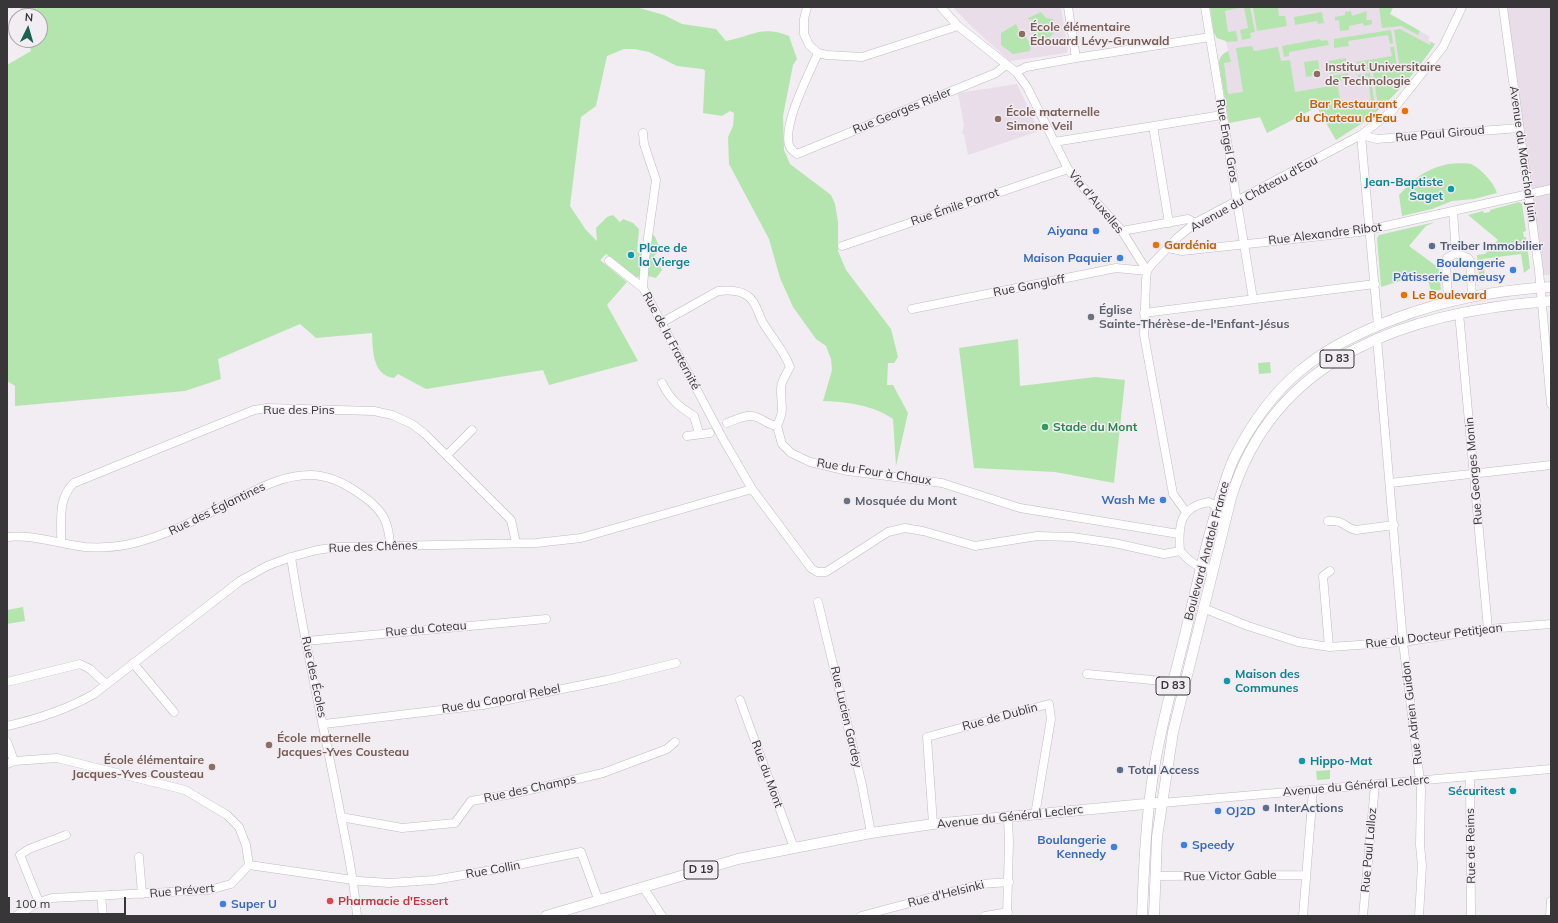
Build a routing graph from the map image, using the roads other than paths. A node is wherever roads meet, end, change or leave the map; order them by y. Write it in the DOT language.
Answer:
graph roads {
  1 [pos="807,7"];
  2 [pos="941,7"];
  3 [pos="1068,7"];
  4 [pos="1205,7"];
  5 [pos="1503,7"];
  6 [pos="1459,8"];
  7 [pos="958,26"];
  8 [pos="1210,37"];
  9 [pos="818,52"];
  10 [pos="1076,58"];
  11 [pos="1006,65"];
  12 [pos="1016,72"];
  13 [pos="1222,115"];
  14 [pos="1153,126"];
  15 [pos="1520,128"];
  16 [pos="643,133"];
  17 [pos="1361,135"];
  18 [pos="1054,142"];
  19 [pos="1068,169"];
  20 [pos="1551,189"];
  21 [pos="1529,193"];
  22 [pos="1237,201"];
  23 [pos="1453,211"];
  24 [pos="1169,223"];
  25 [pos="1195,223"];
  26 [pos="1370,230"];
  27 [pos="1122,231"];
  28 [pos="1244,244"];
  29 [pos="842,246"];
  30 [pos="1168,248"];
  31 [pos="1456,253"];
  32 [pos="609,261"];
  33 [pos="1147,271"];
  34 [pos="1375,284"];
  35 [pos="1540,287"];
  36 [pos="1551,287"];
  37 [pos="643,288"];
  38 [pos="1472,295"];
  39 [pos="1253,299"];
  40 [pos="1448,301"];
  41 [pos="1546,301"];
  42 [pos="912,309"];
  43 [pos="1144,313"];
  44 [pos="1459,313"];
  45 [pos="661,324"];
  46 [pos="1378,325"];
  47 [pos="1377,338"];
  48 [pos="662,383"];
  49 [pos="1551,404"];
  50 [pos="727,423"];
  51 [pos="777,426"];
  52 [pos="472,430"];
  53 [pos="710,433"];
  54 [pos="699,434"];
  55 [pos="687,436"];
  56 [pos="447,455"];
  57 [pos="1551,465"];
  58 [pos="1475,473"];
  59 [pos="1390,484"];
  60 [pos="752,489"];
  61 [pos="1218,505"];
  62 [pos="1186,512"];
  63 [pos="1328,521"];
  64 [pos="1394,525"];
  65 [pos="1222,533"];
  66 [pos="1179,534"];
  67 [pos="7,537"];
  68 [pos="61,542"];
  69 [pos="516,543"];
  70 [pos="390,546"];
  71 [pos="1180,551"];
  72 [pos="290,557"];
  73 [pos="1201,568"];
  74 [pos="1213,569"];
  75 [pos="1330,571"];
  76 [pos="818,602"];
  77 [pos="1203,608"];
  78 [pos="546,619"];
  79 [pos="1551,624"];
  80 [pos="1488,629"];
  81 [pos="306,641"];
  82 [pos="1404,642"];
  83 [pos="1329,647"];
  84 [pos="133,663"];
  85 [pos="676,663"];
  86 [pos="1087,674"];
  87 [pos="7,682"];
  88 [pos="1174,682"];
  89 [pos="106,684"];
  90 [pos="740,700"];
  91 [pos="174,712"];
  92 [pos="324,724"];
  93 [pos="7,726"];
  94 [pos="7,742"];
  95 [pos="675,742"];
  96 [pos="10,763"];
  97 [pos="1551,770"];
  98 [pos="1470,776"];
  99 [pos="1420,781"];
  100 [pos="1375,785"];
  101 [pos="1313,790"];
  102 [pos="1162,803"];
  103 [pos="1150,804"];
  104 [pos="1035,815"];
  105 [pos="341,817"];
  106 [pos="1008,818"];
  107 [pos="933,824"];
  108 [pos="871,834"];
  109 [pos="66,835"];
  110 [pos="794,848"];
  111 [pos="139,856"];
  112 [pos="249,865"];
  113 [pos="1305,875"];
  114 [pos="1155,876"];
  115 [pos="354,879"];
  116 [pos="1009,882"];
  117 [pos="643,887"];
  118 [pos="142,894"];
  119 [pos="101,896"];
  120 [pos="598,899"];
  121 [pos="1551,901"];
  122 [pos="40,902"];
  123 [pos="1007,914"];
  124 [pos="16,916"];
  125 [pos="103,916"];
  126 [pos="357,916"];
  127 [pos="546,916"];
  128 [pos="662,916"];
  129 [pos="861,916"];
  130 [pos="985,916"];
  131 [pos="1142,916"];
  132 [pos="1154,916"];
  133 [pos="1303,916"];
  134 [pos="1363,916"];
  135 [pos="1419,916"];
  136 [pos="1471,916"];
  137 [pos="1550,916"];
  1 -- 9 [label="street"];
  2 -- 7 [label="street, Via d'Auxelles"];
  3 -- 10 [label="street"];
  4 -- 8 [label="street, Rue Engel Gros"];
  5 -- 15 [label="street, Avenue du Maréchal Juin"];
  6 -- 17 [label="street, Avenue du Château d'Eau"];
  7 -- 9 [label="street"];
  7 -- 11 [label="street, Via d'Auxelles"];
  8 -- 10 [label="street"];
  8 -- 13 [label="street, Rue Engel Gros"];
  9 -- 11 [label="street, Rue Georges Risler"];
  10 -- 12 [label="street"];
  11 -- 12 [label="street, Via d'Auxelles"];
  12 -- 18 [label="street, Via d'Auxelles"];
  13 -- 14 [label="street"];
  13 -- 22 [label="street, Rue Engel Gros"];
  14 -- 18 [label="street"];
  14 -- 24 [label="street"];
  15 -- 17 [label="street, Rue Paul Giroud"];
  15 -- 21 [label="street, Avenue du Maréchal Juin"];
  16 -- 37 [label="street, Rue de la Fraternité"];
  17 -- 22 [label="street, Avenue du Château d'Eau"];
  17 -- 26 [label="street"];
  18 -- 19 [label="street, Via d'Auxelles"];
  19 -- 27 [label="street, Via d'Auxelles"];
  19 -- 29 [label="street, Rue Émile Parrot"];
  20 -- 21 [label="street, Rue Alexandre Ribot"];
  21 -- 23 [label="street, Rue Alexandre Ribot"];
  21 -- 35 [label="street, Avenue du Maréchal Juin"];
  22 -- 25 [label="street, Avenue du Château d'Eau"];
  22 -- 28 [label="street, Rue Engel Gros"];
  23 -- 26 [label="street, Rue Alexandre Ribot"];
  23 -- 31 [label="street"];
  24 -- 25 [label="street"];
  24 -- 27 [label="street"];
  25 -- 30 [label="street, Avenue du Château d'Eau"];
  26 -- 28 [label="street, Rue Alexandre Ribot"];
  26 -- 34 [label="street"];
  27 -- 33 [label="street, Via d'Auxelles"];
  28 -- 30 [label="street, Rue Alexandre Ribot"];
  28 -- 39 [label="street, Rue Engel Gros"];
  30 -- 33 [label="street, Avenue du Château d'Eau"];
  31 -- 38 [label="street"];
  31 -- 40 [label="street"];
  32 -- 37 [label="street"];
  33 -- 42 [label="street, Rue Gangloff"];
  33 -- 43 [label="street"];
  34 -- 39 [label="street"];
  34 -- 46 [label="street"];
  35 -- 36 [label="main road, Boulevard Anatole France / D 83"];
  35 -- 38 [label="main road, Boulevard Anatole France / D 83"];
  35 -- 41 [label="street, Avenue du Maréchal Juin"];
  37 -- 45 [label="street, Rue de la Fraternité"];
  38 -- 40 [label="main road, Boulevard Anatole France / D 83"];
  39 -- 43 [label="street"];
  40 -- 46 [label="main road, Boulevard Anatole France / D 83"];
  41 -- 44 [label="main road, Boulevard Anatole France / D 83"];
  41 -- 49 [label="street, Avenue du Maréchal Juin"];
  43 -- 62 [label="street"];
  44 -- 47 [label="main road, Boulevard Anatole France / D 83"];
  44 -- 58 [label="street, Rue Georges Monin"];
  45 -- 51 [label="street"];
  45 -- 60 [label="street, Rue de la Fraternité"];
  46 -- 61 [label="main road, Boulevard Anatole France / D 83"];
  47 -- 59 [label="street, Rue Adrien Guidon"];
  47 -- 65 [label="main road, Boulevard Anatole France / D 83"];
  48 -- 54 [label="street"];
  50 -- 51 [label="street"];
  51 -- 66 [label="street, Rue du Four à Chaux"];
  52 -- 56 [label="street"];
  53 -- 54 [label="street"];
  54 -- 55 [label="street"];
  56 -- 68 [label="street, Rue des Pins"];
  56 -- 69 [label="street, Rue des Pins"];
  57 -- 58 [label="street"];
  58 -- 59 [label="street"];
  58 -- 80 [label="street, Rue Georges Monin"];
  59 -- 64 [label="street, Rue Adrien Guidon"];
  60 -- 69 [label="street, Rue des Chênes"];
  60 -- 71 [label="street, Rue de la Fraternité"];
  61 -- 62 [label="street"];
  61 -- 65 [label="street"];
  61 -- 73 [label="main road, Boulevard Anatole France / D 83"];
  62 -- 66 [label="street"];
  63 -- 64 [label="street"];
  64 -- 82 [label="street, Rue Adrien Guidon"];
  65 -- 74 [label="main road, Boulevard Anatole France / D 83"];
  66 -- 71 [label="street"];
  67 -- 68 [label="street, Rue des Églantines"];
  68 -- 70 [label="street, Rue des Églantines"];
  69 -- 70 [label="street, Rue des Chênes"];
  70 -- 72 [label="street, Rue des Chênes"];
  71 -- 73 [label="street"];
  72 -- 81 [label="street, Rue des Écoles"];
  72 -- 84 [label="street, Rue des Chênes"];
  73 -- 74 [label="street"];
  73 -- 88 [label="main road, Boulevard Anatole France / D 83"];
  74 -- 77 [label="main road, Boulevard Anatole France / D 83"];
  75 -- 83 [label="street"];
  76 -- 108 [label="street, Rue Lucien Gardey"];
  77 -- 83 [label="street, Rue du Docteur Petitjean"];
  77 -- 102 [label="main road, Boulevard Anatole France / D 83"];
  78 -- 81 [label="street, Rue du Coteau"];
  79 -- 80 [label="street, Rue du Docteur Petitjean"];
  80 -- 82 [label="street, Rue du Docteur Petitjean"];
  81 -- 92 [label="street, Rue des Écoles"];
  82 -- 83 [label="street, Rue du Docteur Petitjean"];
  82 -- 99 [label="street, Rue Adrien Guidon"];
  84 -- 89 [label="street, Rue des Chênes"];
  84 -- 91 [label="street"];
  85 -- 92 [label="street, Rue du Caporal Rebel"];
  86 -- 88 [label="street"];
  87 -- 89 [label="street"];
  88 -- 103 [label="main road, Boulevard Anatole France / D 83"];
  89 -- 93 [label="street, Rue des Chênes"];
  90 -- 110 [label="street, Rue du Mont"];
  92 -- 105 [label="street, Rue des Écoles"];
  94 -- 96 [label="street"];
  95 -- 105 [label="street, Rue des Champs"];
  96 -- 112 [label="street"];
  97 -- 98 [label="street, Avenue du Général Leclerc"];
  98 -- 99 [label="street, Avenue du Général Leclerc"];
  98 -- 136 [label="street, Rue de Reims"];
  99 -- 100 [label="street, Avenue du Général Leclerc"];
  99 -- 135 [label="street, Rue Adrien Guidon"];
  100 -- 101 [label="street, Avenue du Général Leclerc"];
  100 -- 134 [label="street, Rue Paul Lalloz"];
  101 -- 102 [label="street, Avenue du Général Leclerc"];
  101 -- 113 [label="street"];
  102 -- 103 [label="main road, D 19"];
  102 -- 114 [label="main road, D 83"];
  103 -- 104 [label="main road, Avenue du Général Leclerc / D 19"];
  103 -- 131 [label="main road, D 83"];
  104 -- 106 [label="main road, Avenue du Général Leclerc / D 19"];
  104 -- 107 [label="street, Rue de Dublin"];
  105 -- 115 [label="street, Rue des Écoles"];
  106 -- 107 [label="main road, Avenue du Général Leclerc / D 19"];
  106 -- 116 [label="street"];
  107 -- 108 [label="main road, Avenue du Général Leclerc / D 19"];
  108 -- 110 [label="main road, D 19"];
  109 -- 122 [label="street"];
  110 -- 117 [label="main road, D 19"];
  111 -- 118 [label="street"];
  112 -- 115 [label="street, Rue Collin"];
  112 -- 118 [label="street, Rue Prévert"];
  113 -- 114 [label="street, Rue Victor Gable"];
  113 -- 133 [label="street"];
  114 -- 132 [label="main road, D 83"];
  115 -- 120 [label="street, Rue Collin"];
  115 -- 126 [label="street, Rue des Écoles"];
  116 -- 123 [label="street"];
  116 -- 129 [label="street, Rue d'Helsinki"];
  117 -- 120 [label="main road, D 19"];
  117 -- 128 [label="street"];
  118 -- 119 [label="street, Rue Prévert"];
  119 -- 122 [label="street, Rue Prévert"];
  119 -- 125 [label="street"];
  120 -- 127 [label="main road, D 19"];
  121 -- 137 [label="street"];
  122 -- 124 [label="street, Rue Prévert"];
  123 -- 130 [label="street"];
}
